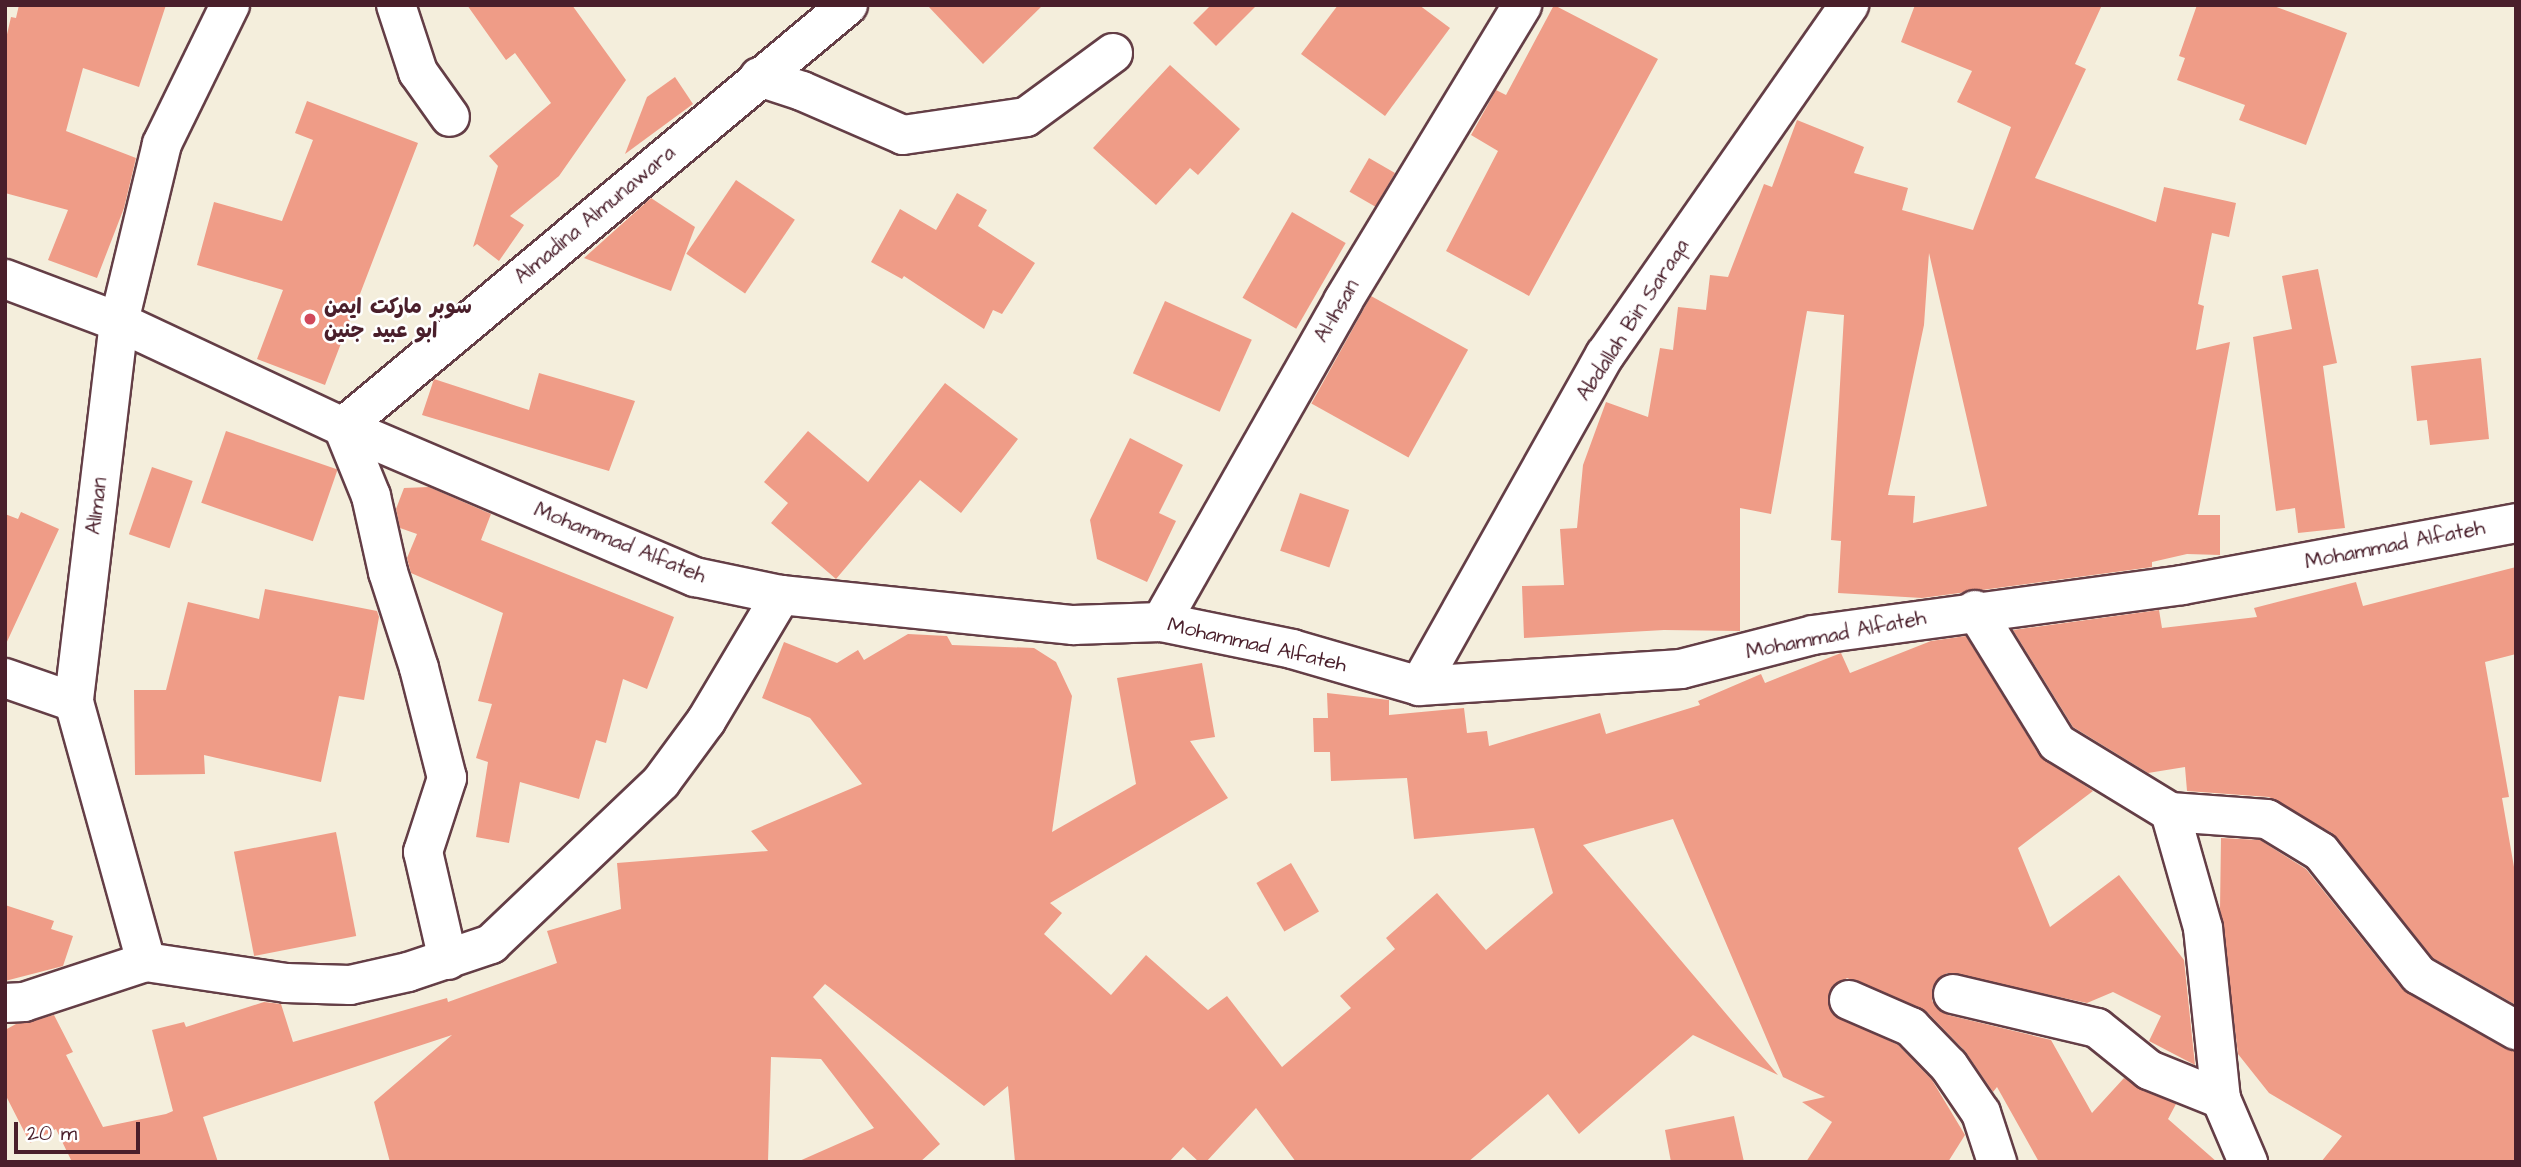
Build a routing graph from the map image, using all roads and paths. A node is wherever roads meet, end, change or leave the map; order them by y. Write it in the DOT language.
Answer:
graph roads {
  1 [pos="230,5"];
  2 [pos="396,5"];
  3 [pos="848,5"];
  4 [pos="1522,5"];
  5 [pos="1849,5"];
  6 [pos="1113,53"];
  7 [pos="759,77"];
  8 [pos="450,117"];
  9 [pos="5,279"];
  10 [pos="119,322"];
  11 [pos="343,427"];
  12 [pos="2516,523"];
  13 [pos="781,595"];
  14 [pos="1975,610"];
  15 [pos="1161,622"];
  16 [pos="5,678"];
  17 [pos="1419,686"];
  18 [pos="74,702"];
  19 [pos="2170,813"];
  20 [pos="448,960"];
  21 [pos="146,962"];
  22 [pos="1953,994"];
  23 [pos="1849,1000"];
  24 [pos="5,1003"];
  25 [pos="2516,1030"];
  26 [pos="2221,1099"];
  27 [pos="1997,1162"];
  28 [pos="2248,1162"];
  1 -- 10 [label="street, AlIman"];
  2 -- 8 [label="street"];
  3 -- 7 [label="street, Almadina Almunawara"];
  4 -- 15 [label="street, Al-Ihsan"];
  5 -- 17 [label="street, Abdallah Bin Saraqa"];
  6 -- 7 [label="street"];
  7 -- 11 [label="street, Almadina Almunawara"];
  9 -- 10 [label="street, Mohammad Alfateh"];
  10 -- 11 [label="street, Mohammad Alfateh"];
  10 -- 18 [label="street, AlIman"];
  11 -- 13 [label="street, Mohammad Alfateh"];
  11 -- 20 [label="street"];
  12 -- 14 [label="street, Mohammad Alfateh"];
  13 -- 15 [label="street, Mohammad Alfateh"];
  13 -- 20 [label="street"];
  14 -- 17 [label="street, Mohammad Alfateh"];
  14 -- 19 [label="street"];
  15 -- 17 [label="street, Mohammad Alfateh"];
  16 -- 18 [label="street"];
  18 -- 21 [label="street, AlIman"];
  19 -- 25 [label="street"];
  19 -- 26 [label="street"];
  20 -- 21 [label="street"];
  21 -- 24 [label="street"];
  22 -- 26 [label="street"];
  23 -- 27 [label="street"];
  26 -- 28 [label="street"];
}
